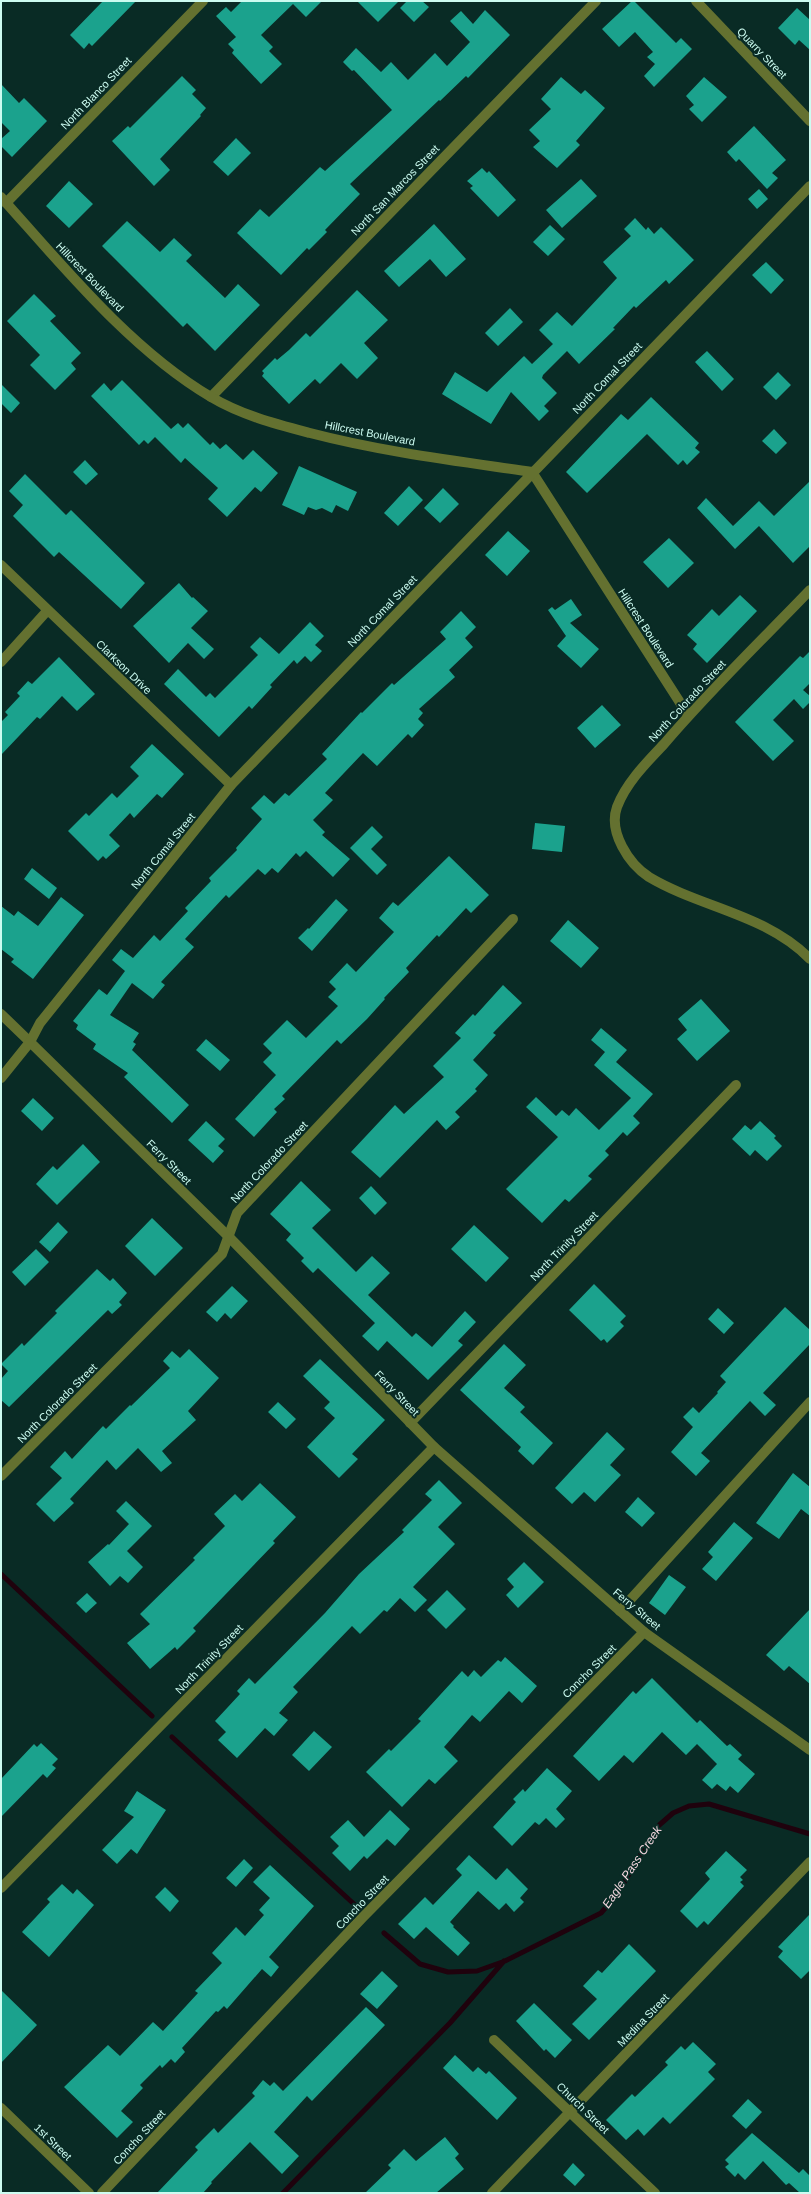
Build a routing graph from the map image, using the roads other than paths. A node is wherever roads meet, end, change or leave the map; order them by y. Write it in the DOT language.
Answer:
graph roads {
  1 [pos="203,1"];
  2 [pos="596,1"];
  3 [pos="696,1"];
  4 [pos="810,121"];
  5 [pos="810,186"];
  6 [pos="4,200"];
  7 [pos="210,397"];
  8 [pos="532,472"];
  9 [pos="1,565"];
  10 [pos="810,590"];
  11 [pos="47,611"];
  12 [pos="1,662"];
  13 [pos="688,716"];
  14 [pos="231,785"];
  15 [pos="512,919"];
  16 [pos="810,958"];
  17 [pos="1,1014"];
  18 [pos="30,1042"];
  19 [pos="1,1078"];
  20 [pos="736,1085"];
  21 [pos="229,1237"];
  22 [pos="810,1402"];
  23 [pos="410,1424"];
  24 [pos="434,1447"];
  25 [pos="1,1476"];
  26 [pos="620,1611"];
  27 [pos="644,1632"];
  28 [pos="810,1750"];
  29 [pos="810,1862"];
  30 [pos="1,1888"];
  31 [pos="494,2040"];
  32 [pos="1,2108"];
  33 [pos="570,2112"];
  34 [pos="89,2193"];
  35 [pos="102,2193"];
  36 [pos="492,2193"];
  37 [pos="655,2193"];
  1 -- 6 [label="street, North Blanco Street"];
  2 -- 7 [label="street, North San Marcos Street"];
  3 -- 4 [label="street, Quarry Street"];
  5 -- 8 [label="street, North Comal Street"];
  6 -- 7 [label="street, Hillcrest Boulevard"];
  7 -- 8 [label="street, Hillcrest Boulevard"];
  8 -- 13 [label="street, Hillcrest Boulevard"];
  8 -- 14 [label="street, North Comal Street"];
  9 -- 11 [label="street, Clarkson Drive"];
  10 -- 13 [label="street, North Colorado Street"];
  11 -- 12 [label="street"];
  11 -- 14 [label="street, Clarkson Drive"];
  13 -- 16 [label="street, North Colorado Street"];
  14 -- 18 [label="street, North Comal Street"];
  15 -- 21 [label="street, North Colorado Street"];
  17 -- 18 [label="street, Ferry Street"];
  18 -- 19 [label="street, North Comal Street"];
  18 -- 21 [label="street, Ferry Street"];
  20 -- 23 [label="street, North Trinity Street"];
  21 -- 23 [label="street, Ferry Street"];
  21 -- 25 [label="street, North Colorado Street"];
  22 -- 26 [label="street"];
  23 -- 24 [label="street, Ferry Street"];
  24 -- 26 [label="street, Ferry Street"];
  24 -- 30 [label="street, North Trinity Street"];
  26 -- 27 [label="street, Ferry Street"];
  27 -- 28 [label="street, Ferry Street"];
  27 -- 35 [label="street, Concho Street"];
  29 -- 33 [label="street, Medina Street"];
  31 -- 33 [label="street, Church Street"];
  32 -- 34 [label="street, 1st Street"];
  33 -- 36 [label="street, Medina Street"];
  33 -- 37 [label="street, Church Street"];
}
